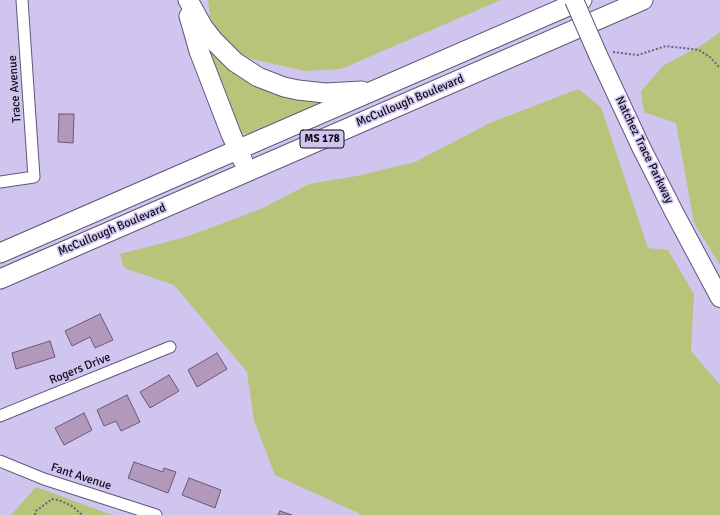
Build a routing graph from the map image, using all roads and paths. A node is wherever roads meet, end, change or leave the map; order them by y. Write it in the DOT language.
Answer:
graph roads {
  1 [pos="22,0"];
  2 [pos="187,0"];
  3 [pos="574,0"];
  4 [pos="582,0"];
  5 [pos="643,0"];
  6 [pos="602,53"];
  7 [pos="720,68"];
  8 [pos="371,91"];
  9 [pos="238,150"];
  10 [pos="248,171"];
  11 [pos="0,182"];
  12 [pos="0,253"];
  13 [pos="0,279"];
  14 [pos="720,298"];
  15 [pos="170,347"];
  16 [pos="0,416"];
  17 [pos="0,461"];
  18 [pos="35,515"];
  19 [pos="82,515"];
  20 [pos="156,515"];
  1 -- 11 [label="street, Trace Avenue"];
  2 -- 8 [label="highway"];
  2 -- 9 [label="highway"];
  3 -- 6 [label="main road, Natchez Trace Parkway, bridge"];
  4 -- 8 [label="highway, McCullough Boulevard / MS 178"];
  5 -- 10 [label="highway, McCullough Boulevard / MS 178"];
  6 -- 7 [label="path"];
  6 -- 14 [label="main road, Natchez Trace Parkway"];
  8 -- 9 [label="highway, McCullough Boulevard / MS 178"];
  9 -- 10 [label="highway"];
  9 -- 12 [label="highway, McCullough Boulevard / MS 178"];
  10 -- 13 [label="highway, McCullough Boulevard / MS 178"];
  15 -- 16 [label="street, Rogers Drive"];
  17 -- 20 [label="street, Fant Avenue"];
  18 -- 19 [label="path"];
}
